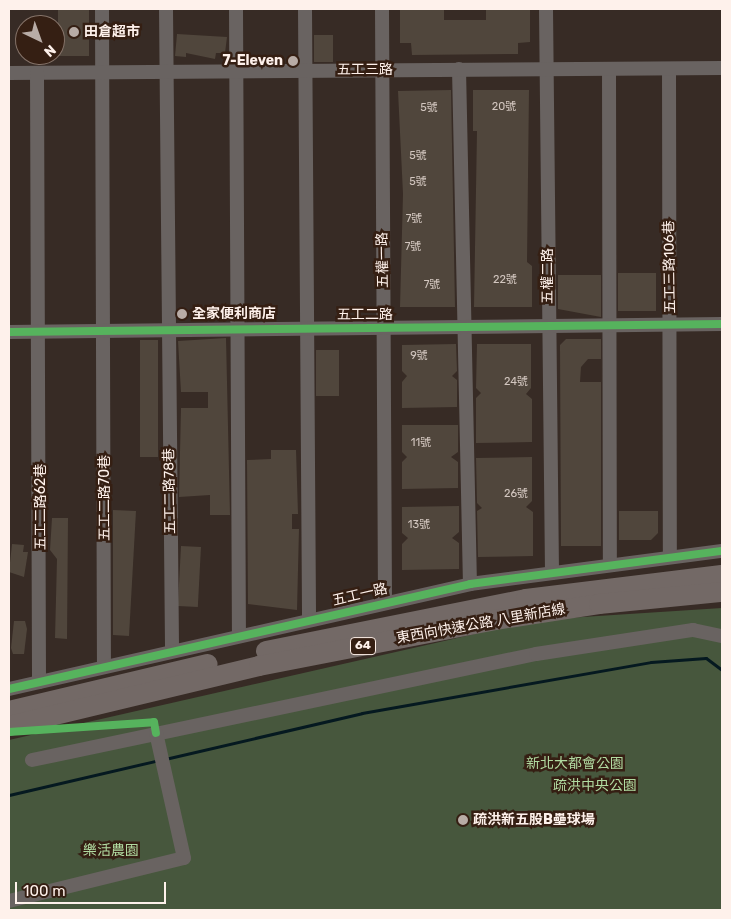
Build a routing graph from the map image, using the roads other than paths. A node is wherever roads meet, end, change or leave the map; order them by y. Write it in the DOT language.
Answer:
graph roads {
  1 [pos="102,9"];
  2 [pos="166,9"];
  3 [pos="236,9"];
  4 [pos="305,9"];
  5 [pos="382,9"];
  6 [pos="546,9"];
  7 [pos="722,68"];
  8 [pos="381,69"];
  9 [pos="460,69"];
  10 [pos="547,69"];
  11 [pos="609,69"];
  12 [pos="669,69"];
  13 [pos="305,70"];
  14 [pos="167,71"];
  15 [pos="236,71"];
  16 [pos="37,73"];
  17 [pos="102,73"];
  18 [pos="9,74"];
  19 [pos="722,324"];
  20 [pos="610,325"];
  21 [pos="671,325"];
  22 [pos="548,326"];
  23 [pos="306,327"];
  24 [pos="384,327"];
  25 [pos="464,328"];
  26 [pos="238,329"];
  27 [pos="104,330"];
  28 [pos="40,331"];
  29 [pos="169,331"];
  30 [pos="9,332"];
  31 [pos="722,551"];
  32 [pos="670,555"];
  33 [pos="610,564"];
  34 [pos="552,573"];
  35 [pos="722,576"];
  36 [pos="470,584"];
  37 [pos="722,592"];
  38 [pos="385,602"];
  39 [pos="309,620"];
  40 [pos="239,636"];
  41 [pos="722,636"];
  42 [pos="172,650"];
  43 [pos="104,666"];
  44 [pos="39,682"];
  45 [pos="9,689"];
  46 [pos="9,711"];
  47 [pos="9,726"];
  48 [pos="156,733"];
  49 [pos="32,760"];
  50 [pos="9,901"];
  1 -- 17 [label="street, 五工二路70巷"];
  2 -- 14 [label="street, 五工二路78巷"];
  3 -- 15 [label="street"];
  4 -- 13 [label="street"];
  5 -- 8 [label="street, 五權一路"];
  6 -- 10 [label="street, 五權二路"];
  7 -- 12 [label="street, 五工三路"];
  8 -- 9 [label="street, 五工三路"];
  8 -- 13 [label="street, 五工三路"];
  8 -- 24 [label="street, 五權一路"];
  9 -- 10 [label="street, 五工三路"];
  9 -- 25 [label="street"];
  10 -- 11 [label="street, 五工三路"];
  10 -- 22 [label="street, 五權二路"];
  11 -- 12 [label="street, 五工三路"];
  11 -- 20 [label="street"];
  12 -- 21 [label="street, 五工三路106巷"];
  13 -- 15 [label="street, 五工三路"];
  13 -- 23 [label="street"];
  14 -- 15 [label="street, 五工三路"];
  14 -- 17 [label="street, 五工三路"];
  14 -- 29 [label="street, 五工二路78巷"];
  15 -- 26 [label="street"];
  16 -- 17 [label="street, 五工三路"];
  16 -- 18 [label="street, 五工三路"];
  16 -- 28 [label="street, 五工二路62巷"];
  17 -- 27 [label="street, 五工二路70巷"];
  19 -- 21 [label="street, 五工二路"];
  20 -- 21 [label="street, 五工二路"];
  20 -- 22 [label="street, 五工二路"];
  20 -- 33 [label="street"];
  21 -- 32 [label="street, 五工三路106巷"];
  22 -- 25 [label="street, 五工二路"];
  22 -- 34 [label="street, 五權二路"];
  23 -- 24 [label="street, 五工二路"];
  23 -- 26 [label="street, 五工二路"];
  23 -- 39 [label="street"];
  24 -- 25 [label="street, 五工二路"];
  24 -- 38 [label="street, 五權一路"];
  25 -- 36 [label="street"];
  26 -- 29 [label="street, 五工二路"];
  26 -- 40 [label="street"];
  27 -- 28 [label="street, 五工二路"];
  27 -- 29 [label="street, 五工二路"];
  27 -- 43 [label="street, 五工二路70巷"];
  28 -- 30 [label="street, 五工二路"];
  28 -- 44 [label="street, 五工二路62巷"];
  29 -- 42 [label="street, 五工二路78巷"];
  31 -- 32 [label="street, 五工一路"];
  32 -- 33 [label="street, 五工一路"];
  33 -- 34 [label="street, 五工一路"];
  34 -- 36 [label="street, 五工一路"];
  35 -- 46 [label="highway, 東西向快速公路 八里新店線 / 64"];
  36 -- 38 [label="street, 五工一路"];
  37 -- 47 [label="highway, 東西向快速公路 八里新店線 / 64"];
  38 -- 39 [label="street, 五工一路"];
  39 -- 40 [label="street, 五工一路"];
  40 -- 42 [label="street, 五工一路"];
  41 -- 48 [label="street"];
  42 -- 43 [label="street, 五工一路"];
  43 -- 44 [label="street, 五工一路"];
  44 -- 45 [label="street, 五工一路"];
  48 -- 49 [label="street"];
  48 -- 50 [label="street"];
}
